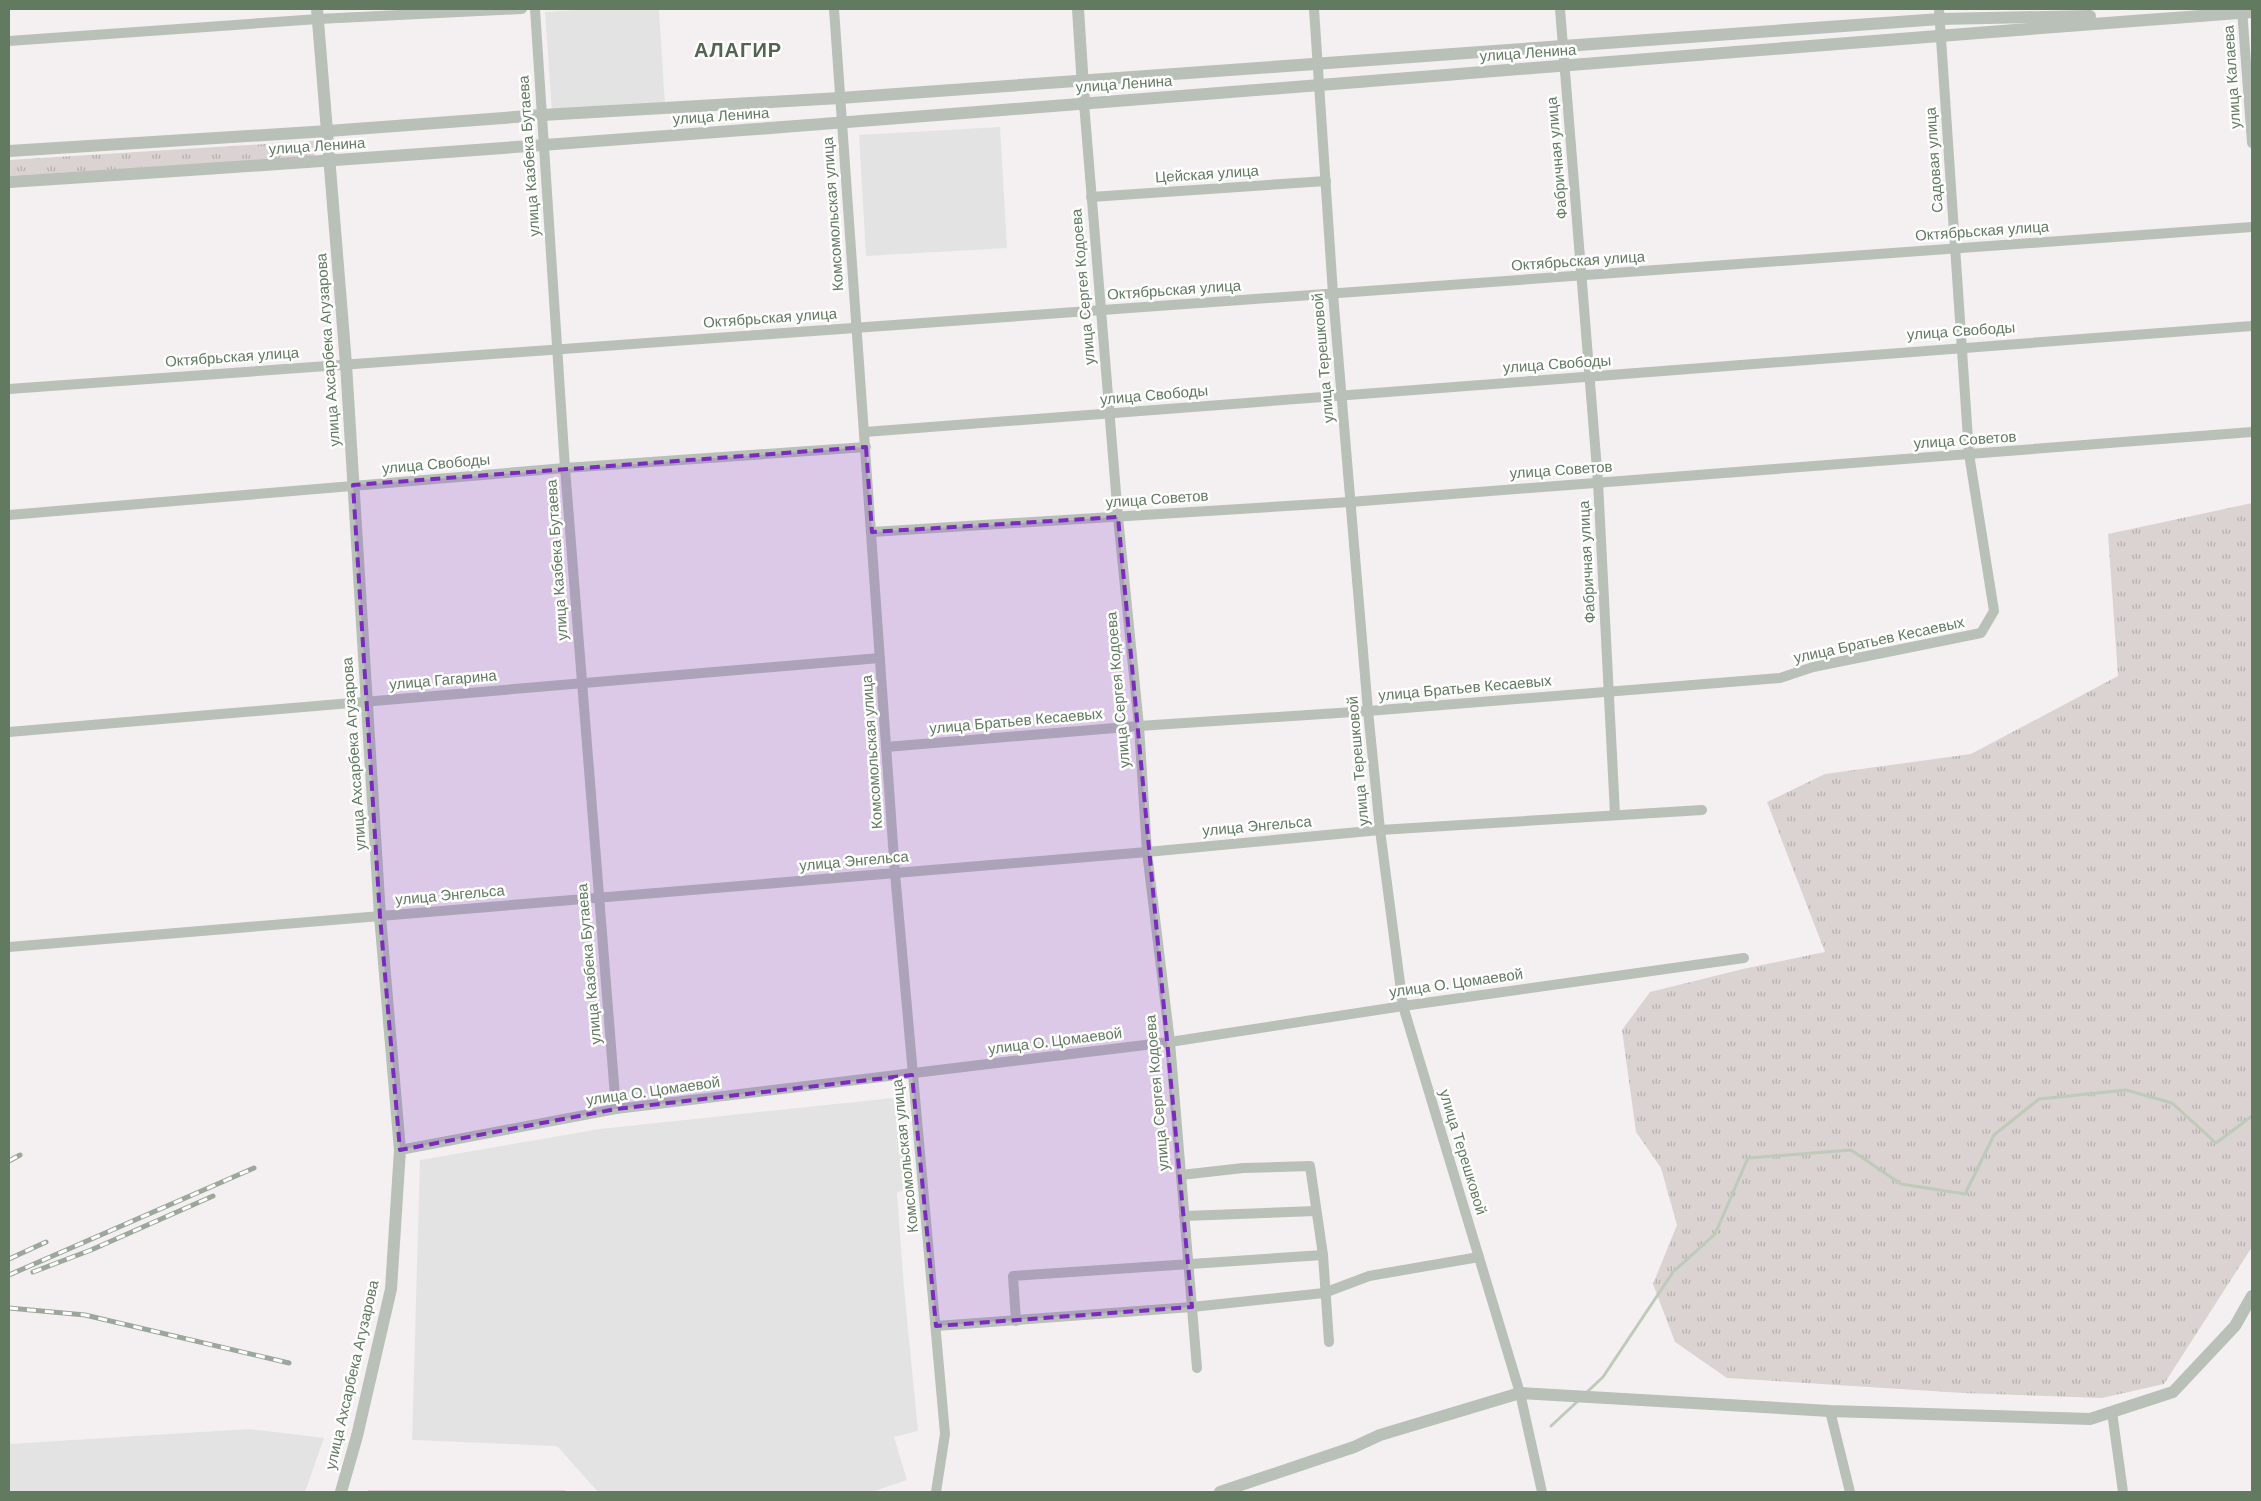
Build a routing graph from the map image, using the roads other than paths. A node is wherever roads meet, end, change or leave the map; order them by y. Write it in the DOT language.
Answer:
graph roads {
  1 [pos="522,9"];
  2 [pos="535,9"];
  3 [pos="834,9"];
  4 [pos="1078,9"];
  5 [pos="1314,9"];
  6 [pos="1560,9"];
  7 [pos="2246,11"];
  8 [pos="318,14"];
  9 [pos="1939,14"];
  10 [pos="1941,35"];
  11 [pos="9,41"];
  12 [pos="1562,46"];
  13 [pos="1318,64"];
  14 [pos="1564,66"];
  15 [pos="1083,80"];
  16 [pos="1320,85"];
  17 [pos="840,98"];
  18 [pos="2251,102"];
  19 [pos="1084,103"];
  20 [pos="542,115"];
  21 [pos="842,124"];
  22 [pos="328,131"];
  23 [pos="2252,144"];
  24 [pos="544,145"];
  25 [pos="9,151"];
  26 [pos="331,161"];
  27 [pos="1326,181"];
  28 [pos="9,182"];
  29 [pos="1091,197"];
  30 [pos="2252,227"];
  31 [pos="1955,247"];
  32 [pos="1582,276"];
  33 [pos="1333,294"];
  34 [pos="1101,310"];
  35 [pos="2252,326"];
  36 [pos="857,327"];
  37 [pos="1962,346"];
  38 [pos="557,350"];
  39 [pos="346,364"];
  40 [pos="1590,376"];
  41 [pos="9,389"];
  42 [pos="1341,395"];
  43 [pos="1110,414"];
  44 [pos="865,432"];
  45 [pos="2252,432"];
  46 [pos="866,447"];
  47 [pos="1969,454"];
  48 [pos="565,468"];
  49 [pos="1598,482"];
  50 [pos="354,485"];
  51 [pos="1350,502"];
  52 [pos="9,515"];
  53 [pos="1118,517"];
  54 [pos="872,532"];
  55 [pos="1981,633"];
  56 [pos="880,658"];
  57 [pos="582,684"];
  58 [pos="1609,691"];
  59 [pos="367,702"];
  60 [pos="1368,711"];
  61 [pos="1139,726"];
  62 [pos="9,732"];
  63 [pos="886,747"];
  64 [pos="1702,810"];
  65 [pos="1616,814"];
  66 [pos="1380,830"];
  67 [pos="1147,852"];
  68 [pos="896,873"];
  69 [pos="599,897"];
  70 [pos="380,916"];
  71 [pos="9,947"];
  72 [pos="1744,958"];
  73 [pos="1403,1006"];
  74 [pos="1170,1042"];
  75 [pos="912,1074"];
  76 [pos="616,1109"];
  77 [pos="400,1150"];
  78 [pos="1181,1175"];
  79 [pos="1316,1211"];
  80 [pos="1184,1216"];
  81 [pos="1323,1254"];
  82 [pos="1479,1257"];
  83 [pos="1188,1264"];
  84 [pos="1324,1293"];
  85 [pos="2252,1296"];
  86 [pos="1192,1307"];
  87 [pos="1016,1321"];
  88 [pos="936,1326"];
  89 [pos="1329,1342"];
  90 [pos="1197,1368"];
  91 [pos="1520,1393"];
  92 [pos="1830,1410"];
  93 [pos="2112,1412"];
  94 [pos="341,1492"];
  95 [pos="936,1492"];
  96 [pos="1220,1492"];
  97 [pos="1542,1492"];
  98 [pos="1850,1492"];
  99 [pos="2123,1492"];
  1 -- 8 [label="street"];
  2 -- 20 [label="street, улица Казбека Бутаева"];
  3 -- 17 [label="street, Комсомольская улица"];
  4 -- 15 [label="street, улица Сергея Кодоева"];
  5 -- 13 [label="street, улица Терешковой"];
  6 -- 12 [label="street, Фабричная улица"];
  7 -- 9 [label="street, улица Ленина"];
  7 -- 10 [label="street, улица Ленина"];
  7 -- 18 [label="street, улица Калаева"];
  8 -- 11 [label="street"];
  8 -- 22 [label="street, улица Ахсарбека Агузарова"];
  9 -- 10 [label="street, Садовая улица"];
  9 -- 12 [label="street, улица Ленина"];
  10 -- 14 [label="street, улица Ленина"];
  10 -- 31 [label="street, Садовая улица"];
  12 -- 13 [label="street, улица Ленина"];
  12 -- 14 [label="street, Фабричная улица"];
  13 -- 15 [label="street, улица Ленина"];
  13 -- 16 [label="street, улица Терешковой"];
  14 -- 16 [label="street, улица Ленина"];
  14 -- 32 [label="street, Фабричная улица"];
  15 -- 17 [label="street, улица Ленина"];
  15 -- 19 [label="street, улица Сергея Кодоева"];
  16 -- 19 [label="street, улица Ленина"];
  16 -- 27 [label="street, улица Терешковой"];
  17 -- 20 [label="street, улица Ленина"];
  17 -- 21 [label="street, Комсомольская улица"];
  18 -- 23 [label="street, улица Калаева"];
  19 -- 21 [label="street, улица Ленина"];
  19 -- 29 [label="street, улица Сергея Кодоева"];
  20 -- 22 [label="street, улица Ленина"];
  20 -- 24 [label="street, улица Казбека Бутаева"];
  21 -- 24 [label="street, улица Ленина"];
  21 -- 36 [label="street, Комсомольская улица"];
  22 -- 25 [label="street, улица Ленина"];
  22 -- 26 [label="street, улица Ахсарбека Агузарова"];
  24 -- 26 [label="street, улица Ленина"];
  24 -- 38 [label="street, улица Казбека Бутаева"];
  26 -- 28 [label="street, улица Ленина"];
  26 -- 39 [label="street, улица Ахсарбека Агузарова"];
  27 -- 29 [label="street, Цейская улица"];
  27 -- 33 [label="street, улица Терешковой"];
  29 -- 34 [label="street, улица Сергея Кодоева"];
  30 -- 31 [label="street, Октябрьская улица"];
  31 -- 32 [label="street, Октябрьская улица"];
  31 -- 37 [label="street, Садовая улица"];
  32 -- 33 [label="street, Октябрьская улица"];
  32 -- 40 [label="street, Фабричная улица"];
  33 -- 34 [label="street, Октябрьская улица"];
  33 -- 42 [label="street, улица Терешковой"];
  34 -- 36 [label="street, Октябрьская улица"];
  34 -- 43 [label="street, улица Сергея Кодоева"];
  35 -- 37 [label="street, улица Свободы"];
  36 -- 38 [label="street, Октябрьская улица"];
  36 -- 44 [label="street, Комсомольская улица"];
  37 -- 40 [label="street, улица Свободы"];
  37 -- 47 [label="street, Садовая улица"];
  38 -- 39 [label="street, Октябрьская улица"];
  38 -- 48 [label="street, улица Казбека Бутаева"];
  39 -- 41 [label="street, Октябрьская улица"];
  39 -- 50 [label="street, улица Ахсарбека Агузарова"];
  40 -- 42 [label="street, улица Свободы"];
  40 -- 49 [label="street, Фабричная улица"];
  42 -- 43 [label="street, улица Свободы"];
  42 -- 51 [label="street, улица Терешковой"];
  43 -- 44 [label="street, улица Свободы"];
  43 -- 53 [label="street, улица Сергея Кодоева"];
  44 -- 46 [label="street, Комсомольская улица"];
  45 -- 47 [label="street, улица Советов"];
  46 -- 48 [label="street, улица Свободы"];
  46 -- 54 [label="street, Комсомольская улица"];
  47 -- 49 [label="street, улица Советов"];
  47 -- 55 [label="street, Садовая улица"];
  48 -- 50 [label="street, улица Свободы"];
  48 -- 57 [label="street, улица Казбека Бутаева"];
  49 -- 51 [label="street, улица Советов"];
  49 -- 58 [label="street, Фабричная улица"];
  50 -- 52 [label="street, улица Свободы"];
  50 -- 59 [label="street, улица Ахсарбека Агузарова"];
  51 -- 53 [label="street, улица Советов"];
  51 -- 60 [label="street, улица Терешковой"];
  53 -- 54 [label="street, улица Советов"];
  53 -- 61 [label="street, улица Сергея Кодоева"];
  54 -- 56 [label="street, Комсомольская улица"];
  55 -- 58 [label="street, улица Братьев Кесаевых"];
  56 -- 57 [label="street, улица Гагарина"];
  56 -- 63 [label="street, Комсомольская улица"];
  57 -- 59 [label="street, улица Гагарина"];
  57 -- 69 [label="street, улица Казбека Бутаева"];
  58 -- 60 [label="street, улица Братьев Кесаевых"];
  58 -- 65 [label="street, Фабричная улица"];
  59 -- 62 [label="street, улица Гагарина"];
  59 -- 70 [label="street, улица Ахсарбека Агузарова"];
  60 -- 61 [label="street, улица Братьев Кесаевых"];
  60 -- 66 [label="street, улица Терешковой"];
  61 -- 63 [label="street, улица Братьев Кесаевых"];
  61 -- 67 [label="street, улица Сергея Кодоева"];
  63 -- 68 [label="street, Комсомольская улица"];
  64 -- 65 [label="street, улица Энгельса"];
  65 -- 66 [label="street, улица Энгельса"];
  66 -- 67 [label="street, улица Энгельса"];
  66 -- 73 [label="street, улица Терешковой"];
  67 -- 68 [label="street, улица Энгельса"];
  67 -- 74 [label="street, улица Сергея Кодоева"];
  68 -- 69 [label="street, улица Энгельса"];
  68 -- 75 [label="street, Комсомольская улица"];
  69 -- 70 [label="street, улица Энгельса"];
  69 -- 76 [label="street, улица Казбека Бутаева"];
  70 -- 71 [label="street, улица Энгельса"];
  70 -- 77 [label="street, улица Ахсарбека Агузарова"];
  72 -- 73 [label="street, улица О. Цомаевой"];
  73 -- 74 [label="street, улица О. Цомаевой"];
  73 -- 82 [label="street, улица Терешковой"];
  74 -- 75 [label="street, улица О. Цомаевой"];
  74 -- 78 [label="street, улица Сергея Кодоева"];
  75 -- 76 [label="street, улица О. Цомаевой"];
  75 -- 88 [label="street, Комсомольская улица"];
  76 -- 77 [label="street, улица О. Цомаевой"];
  77 -- 94 [label="street, улица Ахсарбека Агузарова"];
  78 -- 79 [label="street"];
  78 -- 80 [label="street, улица Сергея Кодоева"];
  79 -- 80 [label="street"];
  79 -- 81 [label="street"];
  80 -- 83 [label="street, улица Сергея Кодоева"];
  81 -- 83 [label="street"];
  81 -- 84 [label="street"];
  82 -- 84 [label="street"];
  82 -- 91 [label="street, улица Терешковой"];
  83 -- 86 [label="street, улица Сергея Кодоева"];
  83 -- 87 [label="street"];
  84 -- 86 [label="street"];
  84 -- 89 [label="street"];
  85 -- 93 [label="street"];
  86 -- 87 [label="street"];
  86 -- 90 [label="street, улица Сергея Кодоева"];
  87 -- 88 [label="street"];
  88 -- 95 [label="street, Комсомольская улица"];
  91 -- 92 [label="street"];
  91 -- 96 [label="street"];
  91 -- 97 [label="street, улица Терешковой"];
  92 -- 93 [label="street"];
  92 -- 98 [label="street"];
  93 -- 99 [label="street"];
}
